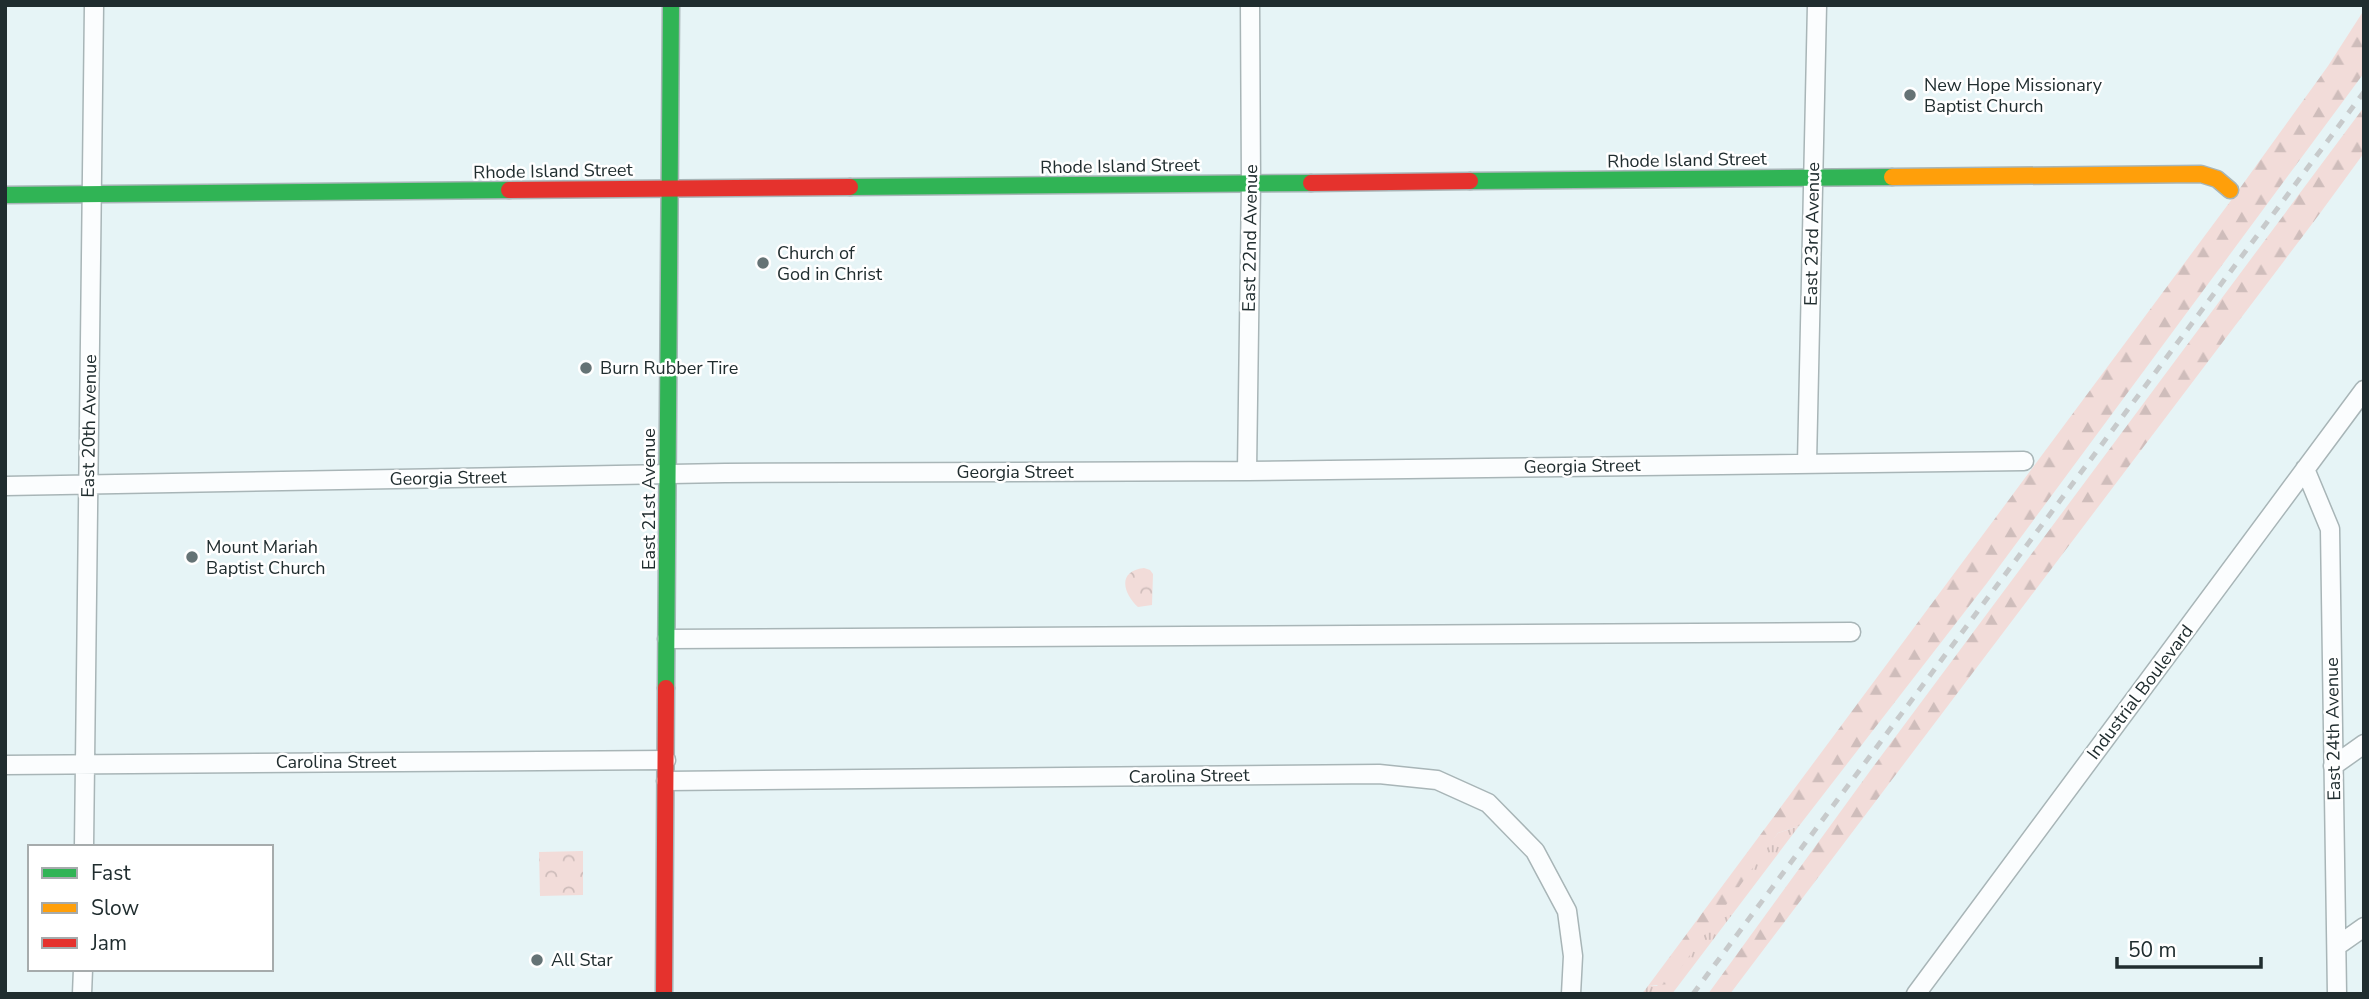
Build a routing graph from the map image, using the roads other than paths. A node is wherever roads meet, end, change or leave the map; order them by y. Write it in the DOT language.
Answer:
graph roads {
  1 [pos="94,5"];
  2 [pos="671,5"];
  3 [pos="1250,5"];
  4 [pos="1816,5"];
  5 [pos="1813,178"];
  6 [pos="1251,184"];
  7 [pos="670,189"];
  8 [pos="2230,190"];
  9 [pos="5,195"];
  10 [pos="92,195"];
  11 [pos="2364,390"];
  12 [pos="2024,461"];
  13 [pos="1807,463"];
  14 [pos="2305,469"];
  15 [pos="1247,471"];
  16 [pos="668,474"];
  17 [pos="5,486"];
  18 [pos="88,486"];
  19 [pos="1851,632"];
  20 [pos="667,639"];
  21 [pos="2364,744"];
  22 [pos="666,760"];
  23 [pos="85,764"];
  24 [pos="5,765"];
  25 [pos="2333,766"];
  26 [pos="666,781"];
  27 [pos="84,845"];
  28 [pos="2364,927"];
  29 [pos="2337,946"];
  30 [pos="83,971"];
  31 [pos="82,994"];
  32 [pos="664,994"];
  33 [pos="1571,994"];
  34 [pos="1916,994"];
  35 [pos="2337,994"];
  1 -- 10 [label="street, East 20th Avenue"];
  2 -- 7 [label="street, East 21st Avenue"];
  3 -- 6 [label="street, East 22nd Avenue"];
  4 -- 5 [label="street, East 23rd Avenue"];
  5 -- 6 [label="street, Rhode Island Street"];
  5 -- 8 [label="street, Rhode Island Street"];
  5 -- 13 [label="street, East 23rd Avenue"];
  6 -- 7 [label="street, Rhode Island Street"];
  6 -- 15 [label="street, East 22nd Avenue"];
  7 -- 10 [label="street, Rhode Island Street"];
  7 -- 16 [label="street, East 21st Avenue"];
  9 -- 10 [label="street, Rhode Island Street"];
  10 -- 18 [label="street, East 20th Avenue"];
  11 -- 14 [label="street, Industrial Boulevard"];
  12 -- 13 [label="street, Georgia Street"];
  13 -- 15 [label="street, Georgia Street"];
  14 -- 25 [label="street, East 24th Avenue"];
  14 -- 34 [label="street, Industrial Boulevard"];
  15 -- 16 [label="street, Georgia Street"];
  16 -- 18 [label="street, Georgia Street"];
  16 -- 20 [label="street, East 21st Avenue"];
  17 -- 18 [label="street, Georgia Street"];
  18 -- 23 [label="street, East 20th Avenue"];
  19 -- 20 [label="street"];
  20 -- 22 [label="street, East 21st Avenue"];
  21 -- 25 [label="street"];
  22 -- 23 [label="street, Carolina Street"];
  22 -- 26 [label="street, East 21st Avenue"];
  23 -- 24 [label="street, Carolina Street"];
  23 -- 27 [label="street, East 20th Avenue"];
  25 -- 29 [label="street, East 24th Avenue"];
  26 -- 32 [label="street, East 21st Avenue"];
  26 -- 33 [label="street, Carolina Street"];
  28 -- 29 [label="street"];
  29 -- 35 [label="street, East 24th Avenue"];
  30 -- 31 [label="street"];
}
